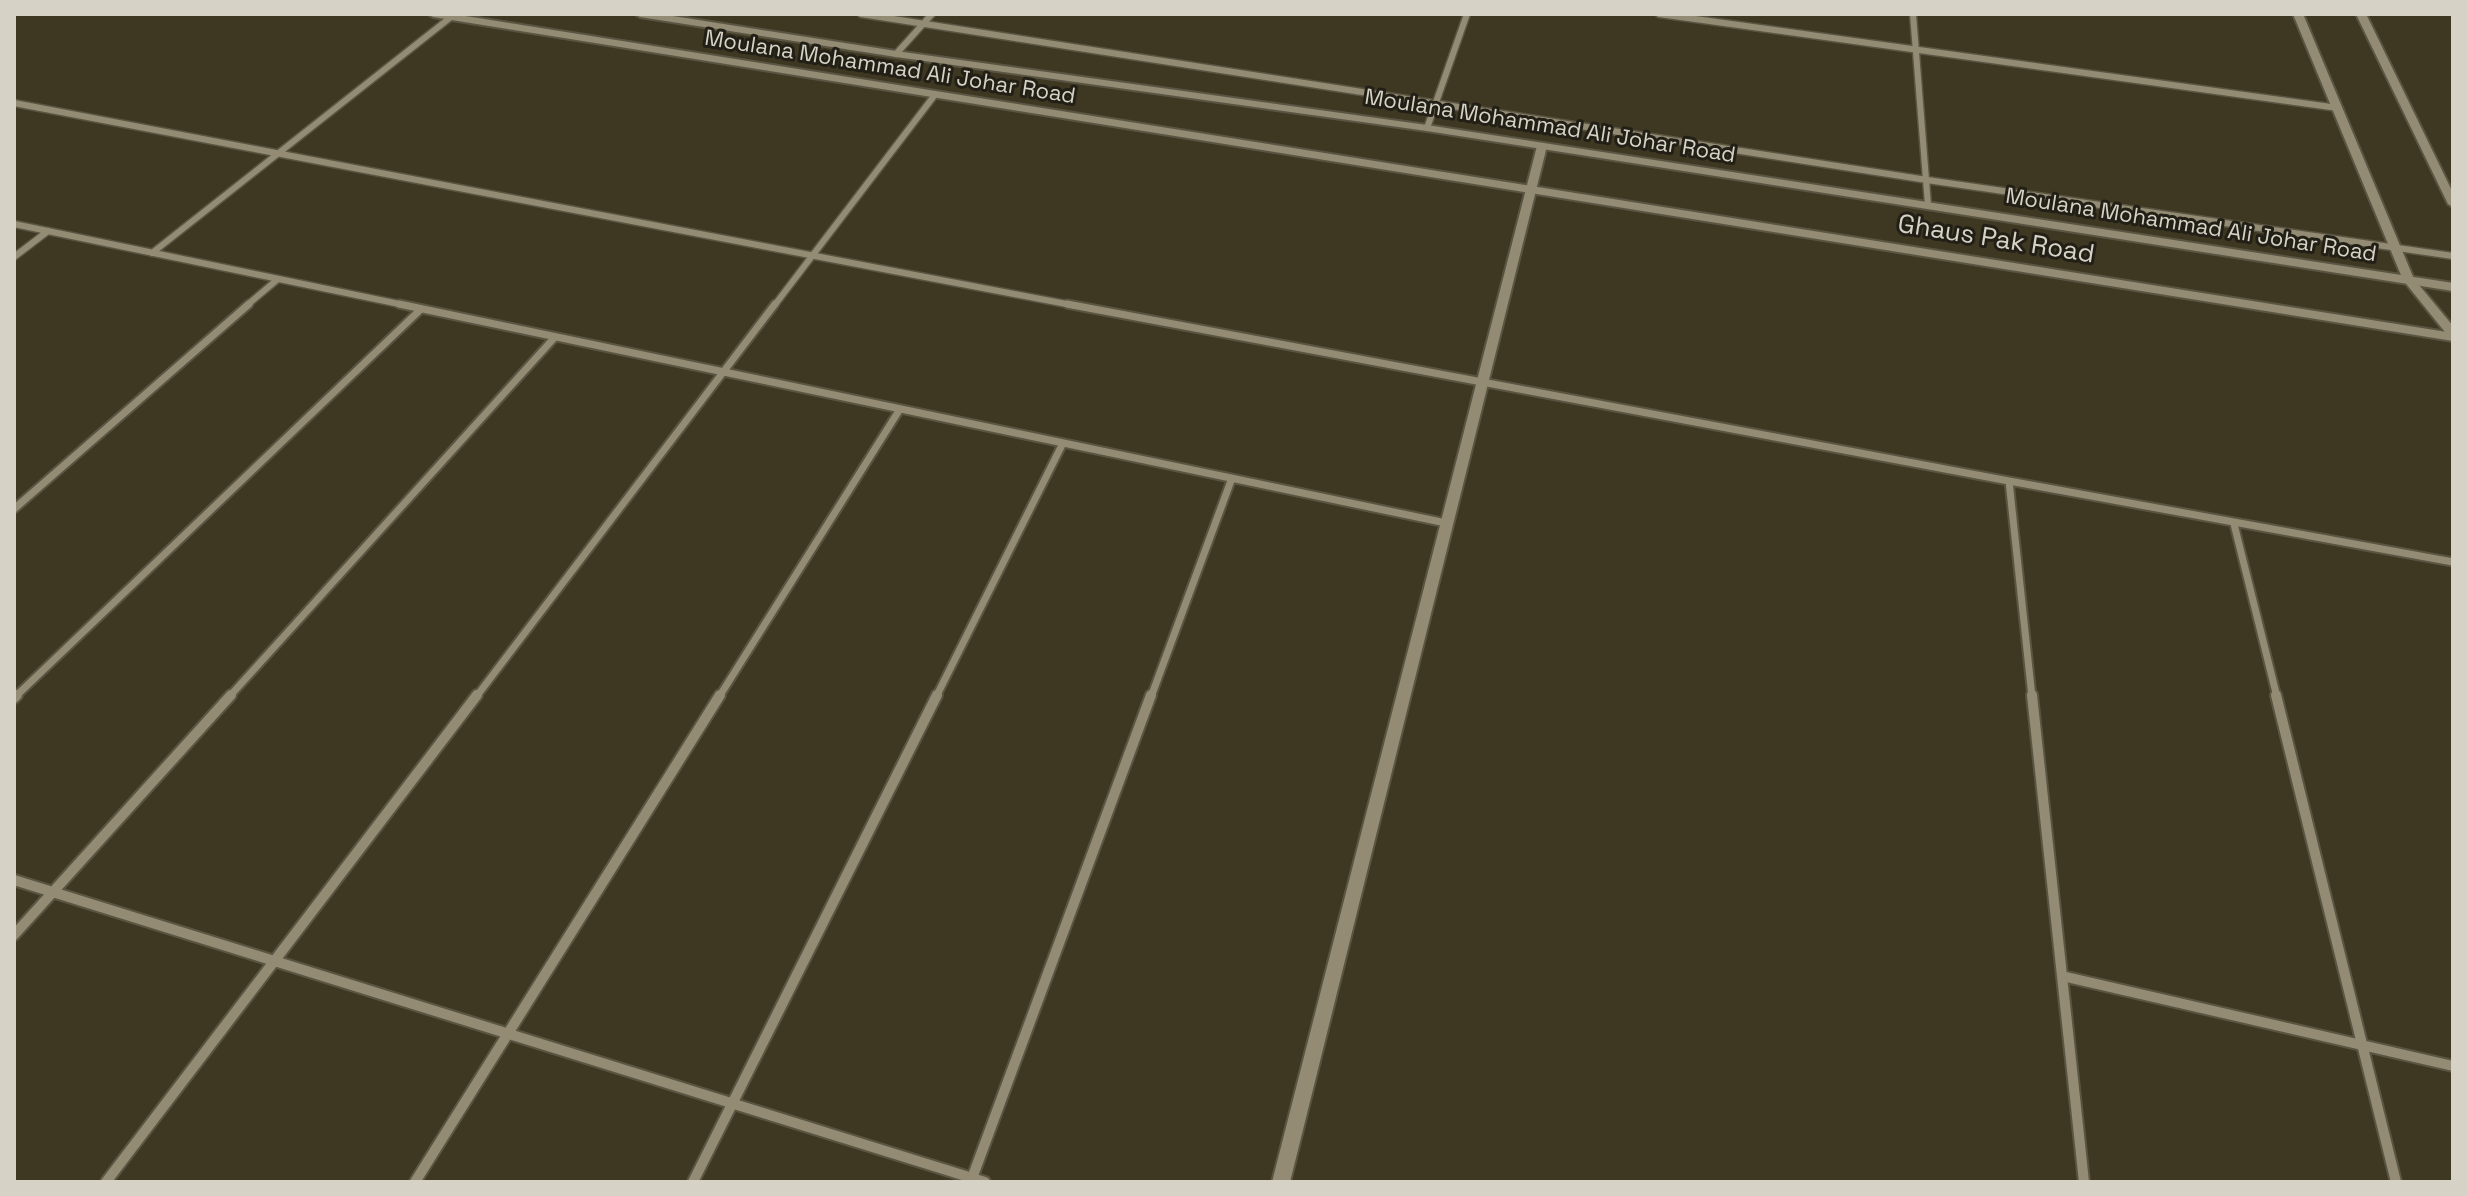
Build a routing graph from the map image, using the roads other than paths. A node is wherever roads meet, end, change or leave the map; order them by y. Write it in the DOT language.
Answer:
graph roads {
  1 [pos="433,14"];
  2 [pos="640,14"];
  3 [pos="861,14"];
  4 [pos="932,14"];
  5 [pos="1467,14"];
  6 [pos="1659,14"];
  7 [pos="1913,14"];
  8 [pos="2298,14"];
  9 [pos="2361,14"];
  10 [pos="451,17"];
  11 [pos="923,24"];
  12 [pos="1917,50"];
  13 [pos="896,54"];
  14 [pos="934,96"];
  15 [pos="14,103"];
  16 [pos="1435,104"];
  17 [pos="2338,108"];
  18 [pos="1427,128"];
  19 [pos="1542,146"];
  20 [pos="279,154"];
  21 [pos="1927,180"];
  22 [pos="1531,190"];
  23 [pos="2453,204"];
  24 [pos="1928,205"];
  25 [pos="14,224"];
  26 [pos="48,231"];
  27 [pos="2395,247"];
  28 [pos="152,253"];
  29 [pos="813,256"];
  30 [pos="2453,256"];
  31 [pos="14,257"];
  32 [pos="278,279"];
  33 [pos="2409,280"];
  34 [pos="2453,287"];
  35 [pos="421,309"];
  36 [pos="2453,336"];
  37 [pos="555,337"];
  38 [pos="724,372"];
  39 [pos="1482,384"];
  40 [pos="900,409"];
  41 [pos="1063,443"];
  42 [pos="1232,478"];
  43 [pos="2009,481"];
  44 [pos="14,509"];
  45 [pos="1446,523"];
  46 [pos="2234,524"];
  47 [pos="2453,562"];
  48 [pos="14,698"];
  49 [pos="14,880"];
  50 [pos="52,893"];
  51 [pos="14,935"];
  52 [pos="274,961"];
  53 [pos="2062,976"];
  54 [pos="508,1034"];
  55 [pos="2363,1045"];
  56 [pos="2453,1066"];
  57 [pos="732,1104"];
  58 [pos="971,1180"];
  59 [pos="106,1182"];
  60 [pos="415,1182"];
  61 [pos="693,1182"];
  62 [pos="985,1182"];
  63 [pos="1281,1182"];
  64 [pos="2084,1182"];
  65 [pos="2396,1182"];
  1 -- 10 [label="main road, Moulana Mohammad Ali Johar Road"];
  2 -- 13 [label="main road, Moulana Mohammad Ali Johar Road"];
  3 -- 11 [label="street"];
  4 -- 11 [label="street"];
  5 -- 16 [label="street"];
  6 -- 12 [label="street"];
  7 -- 12 [label="street"];
  8 -- 17 [label="street"];
  9 -- 23 [label="street"];
  10 -- 14 [label="main road, Moulana Mohammad Ali Johar Road"];
  10 -- 20 [label="street"];
  11 -- 13 [label="street"];
  11 -- 16 [label="street"];
  12 -- 17 [label="street"];
  12 -- 21 [label="street"];
  13 -- 18 [label="main road, Moulana Mohammad Ali Johar Road"];
  14 -- 22 [label="main road, Moulana Mohammad Ali Johar Road"];
  14 -- 29 [label="street"];
  15 -- 20 [label="street"];
  16 -- 18 [label="street"];
  16 -- 21 [label="street"];
  17 -- 27 [label="street"];
  18 -- 19 [label="main road, Moulana Mohammad Ali Johar Road"];
  19 -- 22 [label="street"];
  19 -- 24 [label="main road, Moulana Mohammad Ali Johar Road"];
  20 -- 28 [label="street"];
  20 -- 29 [label="street"];
  21 -- 24 [label="street"];
  21 -- 27 [label="street"];
  22 -- 36 [label="main road, Ghaus Pak Road"];
  22 -- 39 [label="street"];
  24 -- 33 [label="main road, Moulana Mohammad Ali Johar Road"];
  25 -- 26 [label="street"];
  26 -- 28 [label="street"];
  26 -- 31 [label="street"];
  27 -- 30 [label="street"];
  27 -- 33 [label="street"];
  28 -- 32 [label="street"];
  29 -- 38 [label="street"];
  29 -- 39 [label="street"];
  32 -- 35 [label="street"];
  32 -- 44 [label="street"];
  33 -- 34 [label="main road, Moulana Mohammad Ali Johar Road"];
  33 -- 36 [label="street"];
  35 -- 37 [label="street"];
  35 -- 48 [label="street"];
  37 -- 38 [label="street"];
  37 -- 50 [label="street"];
  38 -- 40 [label="street"];
  38 -- 52 [label="street"];
  39 -- 43 [label="street"];
  39 -- 45 [label="street"];
  40 -- 41 [label="street"];
  40 -- 54 [label="street"];
  41 -- 42 [label="street"];
  41 -- 57 [label="street"];
  42 -- 45 [label="street"];
  42 -- 58 [label="street"];
  43 -- 46 [label="street"];
  43 -- 53 [label="street"];
  45 -- 63 [label="street"];
  46 -- 47 [label="street"];
  46 -- 55 [label="street"];
  49 -- 50 [label="street"];
  50 -- 51 [label="street"];
  50 -- 52 [label="street"];
  52 -- 54 [label="street"];
  52 -- 59 [label="street"];
  53 -- 55 [label="street"];
  53 -- 64 [label="street"];
  54 -- 57 [label="street"];
  54 -- 60 [label="street"];
  55 -- 56 [label="street"];
  55 -- 65 [label="street"];
  57 -- 58 [label="street"];
  57 -- 61 [label="street"];
  58 -- 62 [label="street"];
}
